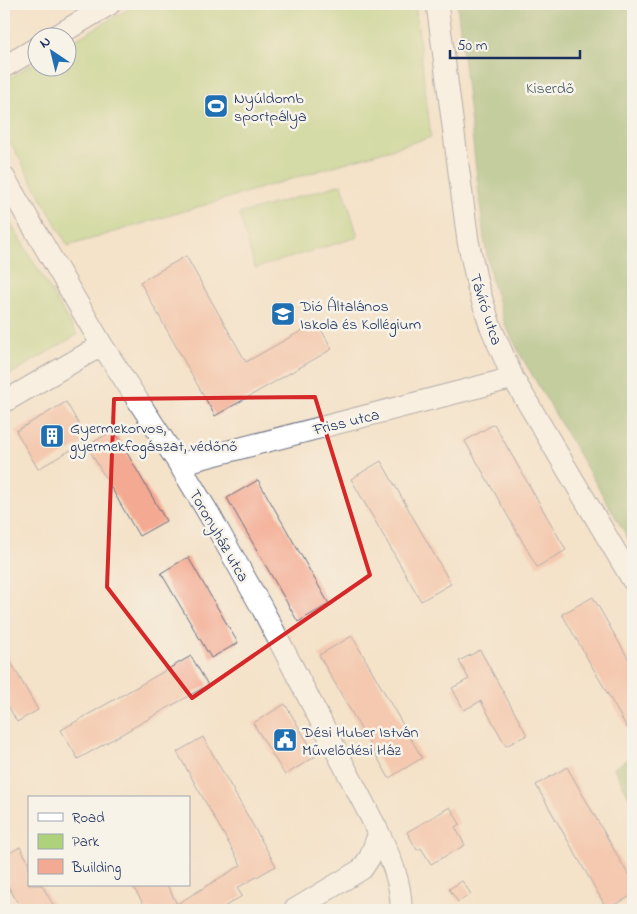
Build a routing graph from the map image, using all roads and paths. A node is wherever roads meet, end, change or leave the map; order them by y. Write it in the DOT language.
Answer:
graph roads {
  1 [pos="110,4"];
  2 [pos="437,4"];
  3 [pos="70,28"];
  4 [pos="28,53"];
  5 [pos="4,67"];
  6 [pos="4,177"];
  7 [pos="102,345"];
  8 [pos="513,378"];
  9 [pos="4,402"];
  10 [pos="179,464"];
  11 [pos="633,581"];
  12 [pos="379,833"];
  13 [pos="294,910"];
  14 [pos="401,910"];
  1 -- 3 [label="street"];
  2 -- 8 [label="street, Távíró utca"];
  4 -- 5 [label="street"];
  6 -- 7 [label="street, Toronyház utca"];
  7 -- 9 [label="street"];
  7 -- 10 [label="street, Toronyház utca"];
  8 -- 10 [label="street, Friss utca"];
  8 -- 11 [label="street, Távíró utca"];
  10 -- 12 [label="street, Toronyház utca"];
  12 -- 13 [label="street"];
  12 -- 14 [label="street, Toronyház utca"];
}
